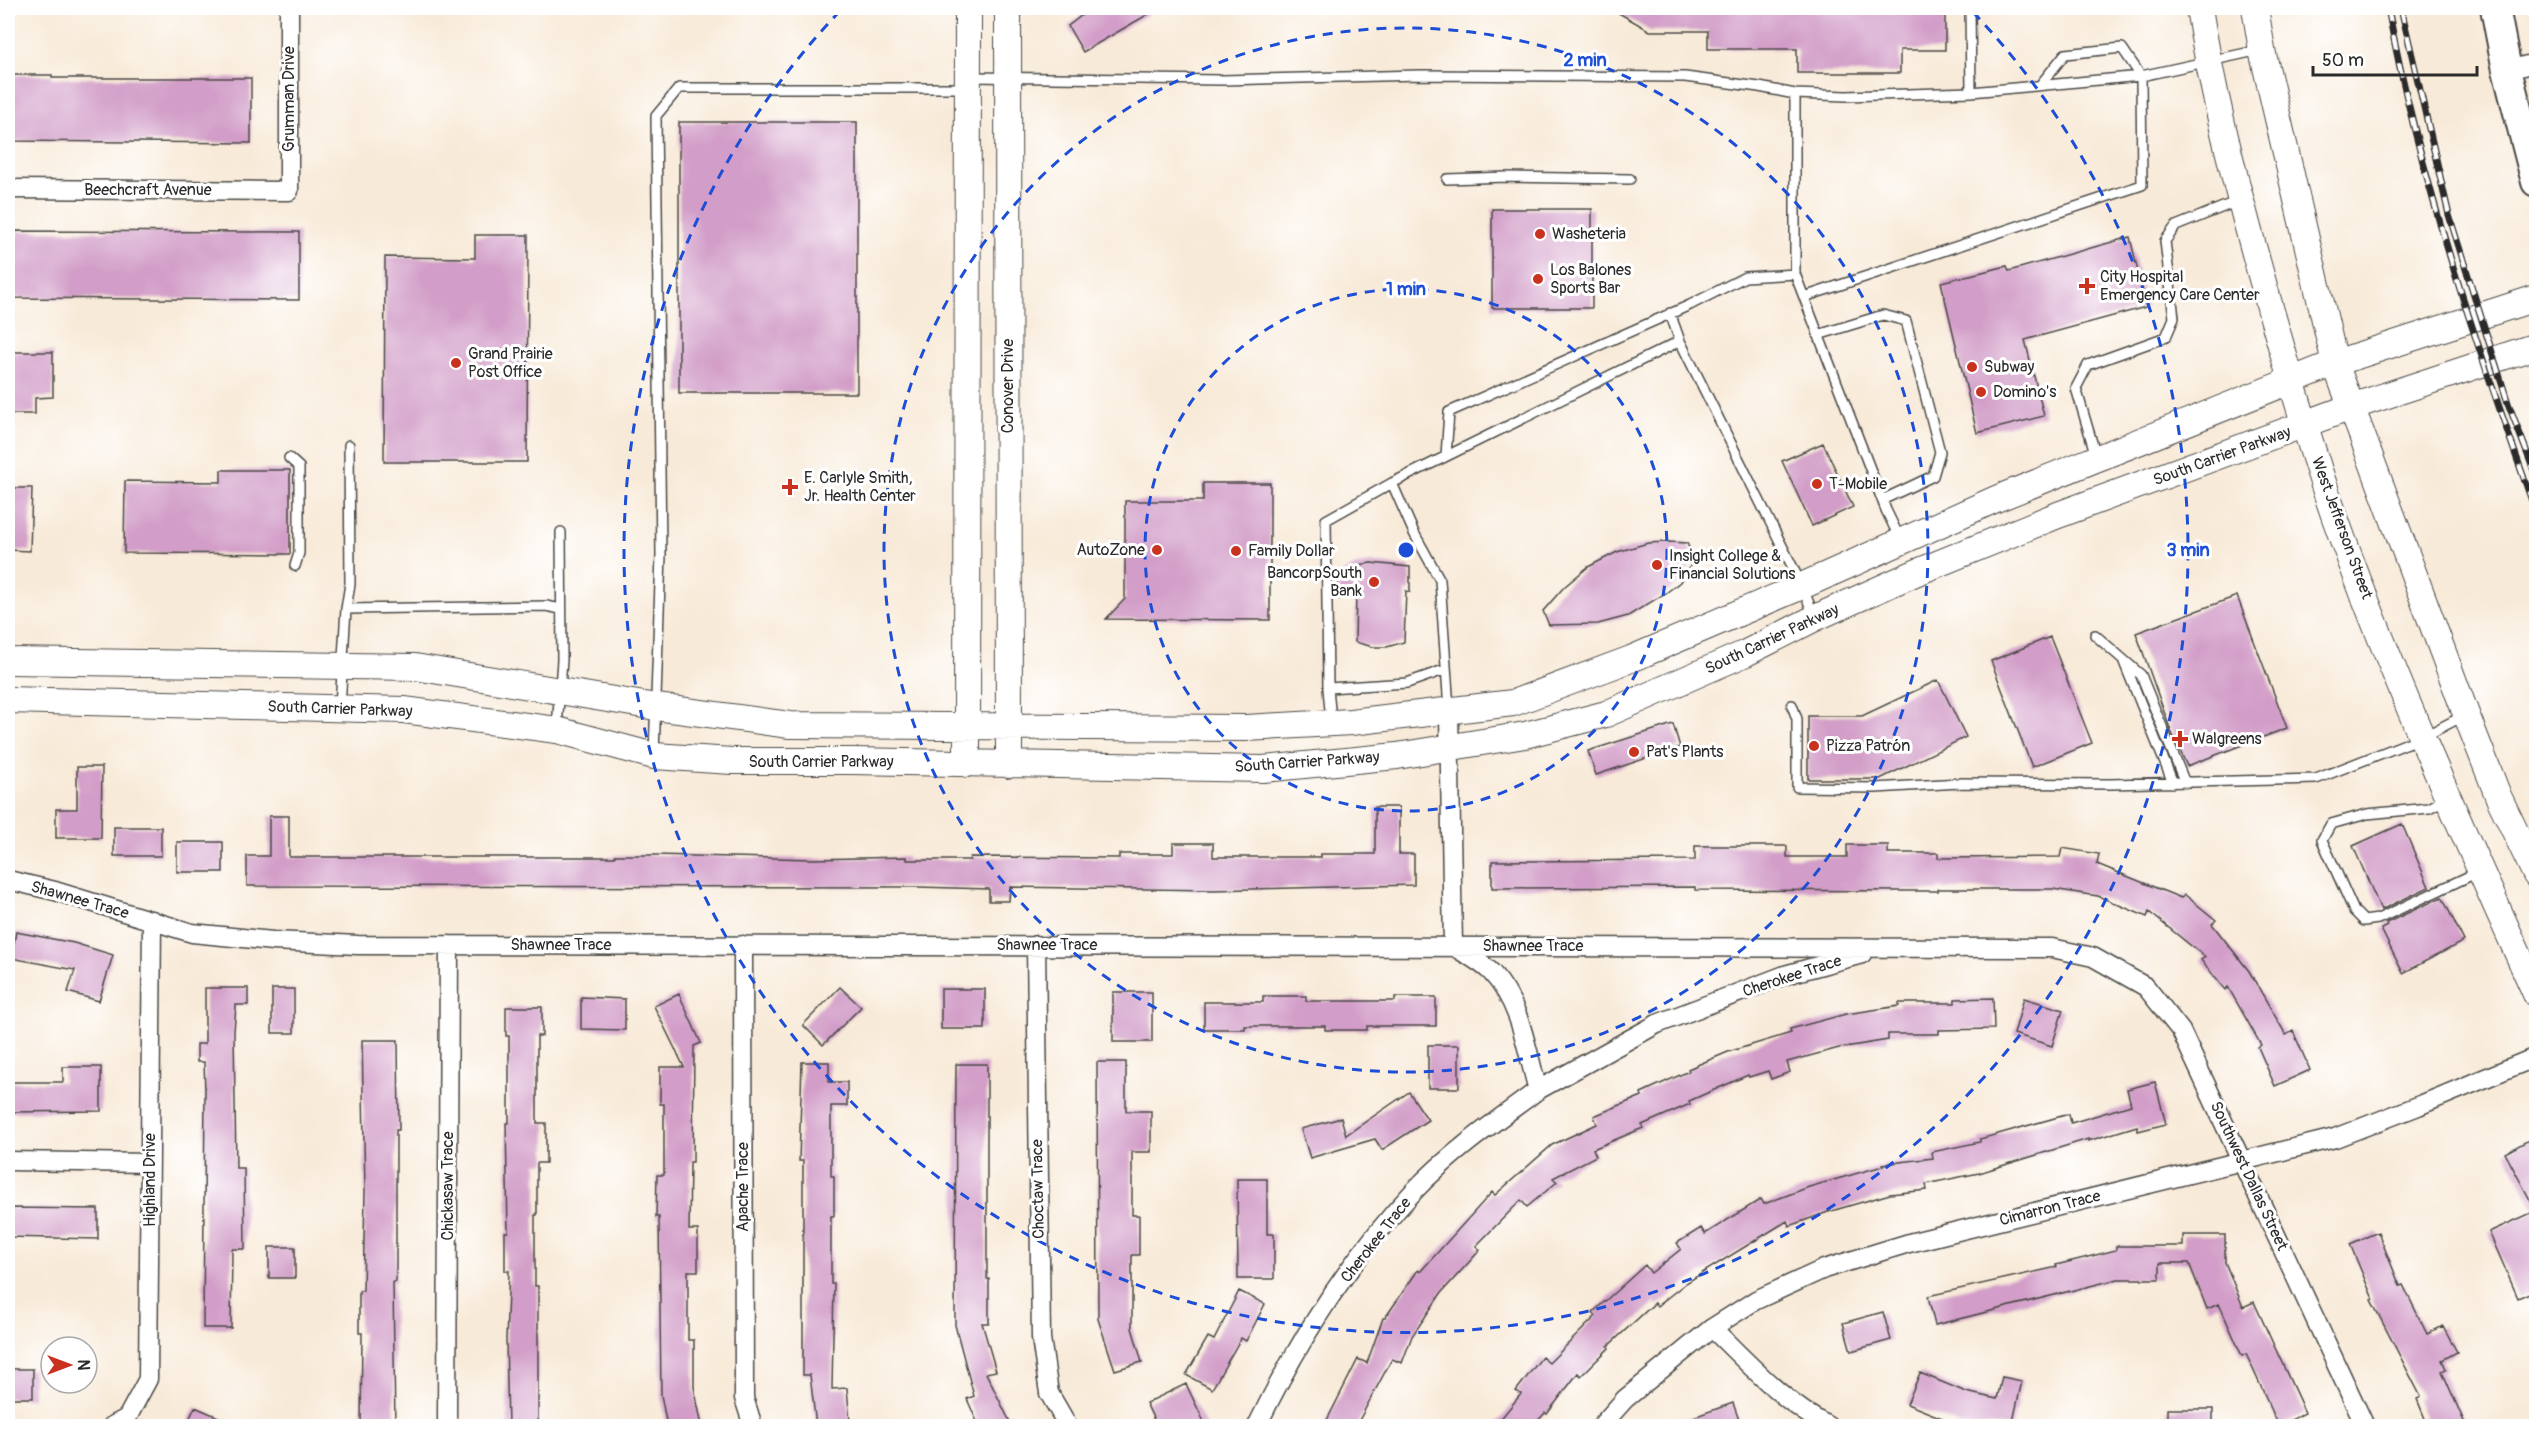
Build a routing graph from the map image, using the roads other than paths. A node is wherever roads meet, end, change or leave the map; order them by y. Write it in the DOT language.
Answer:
graph roads {
  1 [pos="289,8"];
  2 [pos="968,8"];
  3 [pos="1008,8"];
  4 [pos="1970,8"];
  5 [pos="2199,8"];
  6 [pos="2255,8"];
  7 [pos="2495,8"];
  8 [pos="2262,50"];
  9 [pos="2207,61"];
  10 [pos="2536,63"];
  11 [pos="2507,70"];
  12 [pos="2141,76"];
  13 [pos="1008,77"];
  14 [pos="968,83"];
  15 [pos="2041,84"];
  16 [pos="1971,92"];
  17 [pos="1794,94"];
  18 [pos="2532,145"];
  19 [pos="1447,179"];
  20 [pos="1630,179"];
  21 [pos="2536,182"];
  22 [pos="8,189"];
  23 [pos="289,191"];
  24 [pos="2241,201"];
  25 [pos="1795,274"];
  26 [pos="1804,297"];
  27 [pos="2528,300"];
  28 [pos="1670,313"];
  29 [pos="1818,335"];
  30 [pos="1680,341"];
  31 [pos="2536,346"];
  32 [pos="2335,363"];
  33 [pos="2290,381"];
  34 [pos="2351,407"];
  35 [pos="2306,426"];
  36 [pos="349,445"];
  37 [pos="1446,456"];
  38 [pos="289,458"];
  39 [pos="2097,459"];
  40 [pos="1392,483"];
  41 [pos="1882,500"];
  42 [pos="561,532"];
  43 [pos="1902,542"];
  44 [pos="295,566"];
  45 [pos="1802,586"];
  46 [pos="346,609"];
  47 [pos="561,609"];
  48 [pos="1815,618"];
  49 [pos="2095,635"];
  50 [pos="2123,660"];
  51 [pos="8,661"];
  52 [pos="342,668"];
  53 [pos="1444,670"];
  54 [pos="1328,688"];
  55 [pos="559,692"];
  56 [pos="8,700"];
  57 [pos="1792,705"];
  58 [pos="339,707"];
  59 [pos="656,707"];
  60 [pos="1449,712"];
  61 [pos="2466,714"];
  62 [pos="1331,723"];
  63 [pos="968,726"];
  64 [pos="1008,727"];
  65 [pos="557,730"];
  66 [pos="2423,737"];
  67 [pos="1450,748"];
  68 [pos="654,756"];
  69 [pos="968,764"];
  70 [pos="1009,765"];
  71 [pos="2173,783"];
  72 [pos="2185,783"];
  73 [pos="2448,798"];
  74 [pos="2481,871"];
  75 [pos="2536,875"];
  76 [pos="8,880"];
  77 [pos="152,920"];
  78 [pos="449,945"];
  79 [pos="743,945"];
  80 [pos="1036,945"];
  81 [pos="1453,946"];
  82 [pos="1886,948"];
  83 [pos="2093,957"];
  84 [pos="2536,994"];
  85 [pos="2536,1057"];
  86 [pos="1538,1090"];
  87 [pos="8,1161"];
  88 [pos="2243,1161"];
  89 [pos="150,1163"];
  90 [pos="1712,1328"];
  91 [pos="112,1426"];
  92 [pos="447,1426"];
  93 [pos="753,1426"];
  94 [pos="1068,1426"];
  95 [pos="1257,1426"];
  96 [pos="1600,1426"];
  97 [pos="1828,1426"];
  98 [pos="2365,1426"];
  1 -- 23 [label="street, Grumman Drive"];
  2 -- 14 [label="main road"];
  3 -- 13 [label="main road, Conover Drive"];
  4 -- 16 [label="lane"];
  5 -- 9 [label="main road, West Jefferson Street"];
  6 -- 8 [label="main road"];
  7 -- 11 [label="main road"];
  8 -- 9 [label="lane"];
  8 -- 32 [label="main road"];
  9 -- 12 [label="lane"];
  9 -- 24 [label="main road, West Jefferson Street"];
  10 -- 11 [label="street"];
  11 -- 18 [label="main road"];
  12 -- 15 [label="lane"];
  12 -- 15 [label="lane"];
  12 -- 26 [label="lane"];
  13 -- 14 [label="lane"];
  13 -- 17 [label="lane"];
  13 -- 64 [label="main road, Conover Drive"];
  14 -- 59 [label="lane"];
  14 -- 63 [label="main road"];
  15 -- 16 [label="lane"];
  16 -- 17 [label="lane"];
  17 -- 25 [label="lane"];
  18 -- 21 [label="main road"];
  19 -- 20 [label="lane"];
  22 -- 23 [label="street, Beechcraft Avenue"];
  24 -- 33 [label="main road, West Jefferson Street"];
  24 -- 39 [label="lane"];
  25 -- 26 [label="lane"];
  25 -- 28 [label="lane"];
  26 -- 29 [label="lane"];
  27 -- 32 [label="main road"];
  28 -- 30 [label="lane"];
  28 -- 37 [label="lane"];
  29 -- 41 [label="lane"];
  29 -- 41 [label="lane"];
  30 -- 37 [label="lane"];
  30 -- 45 [label="lane"];
  31 -- 34 [label="main road, South Carrier Parkway"];
  32 -- 33 [label="main road"];
  32 -- 34 [label="main road"];
  33 -- 35 [label="main road, West Jefferson Street"];
  33 -- 39 [label="main road"];
  34 -- 35 [label="main road, South Carrier Parkway"];
  34 -- 61 [label="main road"];
  35 -- 48 [label="main road, South Carrier Parkway"];
  35 -- 66 [label="main road, West Jefferson Street"];
  36 -- 46 [label="lane"];
  37 -- 40 [label="lane"];
  38 -- 44 [label="lane"];
  39 -- 43 [label="main road"];
  40 -- 53 [label="lane"];
  40 -- 54 [label="lane"];
  41 -- 43 [label="lane"];
  42 -- 47 [label="lane"];
  43 -- 45 [label="main road"];
  45 -- 48 [label="lane"];
  45 -- 60 [label="main road"];
  46 -- 47 [label="lane"];
  46 -- 52 [label="lane"];
  47 -- 55 [label="lane"];
  48 -- 67 [label="main road, South Carrier Parkway"];
  49 -- 50 [label="lane"];
  50 -- 71 [label="lane"];
  50 -- 72 [label="lane"];
  51 -- 52 [label="main road"];
  52 -- 55 [label="main road"];
  52 -- 58 [label="lane"];
  53 -- 54 [label="lane"];
  53 -- 60 [label="lane"];
  54 -- 62 [label="lane"];
  55 -- 59 [label="main road"];
  55 -- 65 [label="lane"];
  56 -- 58 [label="main road, South Carrier Parkway"];
  57 -- 71 [label="lane"];
  58 -- 65 [label="main road, South Carrier Parkway"];
  59 -- 63 [label="main road"];
  59 -- 68 [label="lane"];
  60 -- 62 [label="main road"];
  60 -- 67 [label="street"];
  61 -- 66 [label="lane"];
  61 -- 75 [label="main road"];
  62 -- 64 [label="main road"];
  63 -- 64 [label="main road"];
  63 -- 69 [label="main road"];
  64 -- 70 [label="main road, Conover Drive"];
  65 -- 68 [label="main road, South Carrier Parkway"];
  66 -- 72 [label="lane"];
  66 -- 73 [label="main road, West Jefferson Street"];
  67 -- 70 [label="main road, South Carrier Parkway"];
  67 -- 81 [label="street"];
  68 -- 69 [label="main road, South Carrier Parkway"];
  69 -- 70 [label="main road, South Carrier Parkway"];
  71 -- 72 [label="lane"];
  73 -- 74 [label="main road, West Jefferson Street"];
  73 -- 74 [label="lane"];
  74 -- 84 [label="main road, West Jefferson Street"];
  76 -- 77 [label="street, Shawnee Trace"];
  77 -- 78 [label="street, Shawnee Trace"];
  77 -- 89 [label="street, Highland Drive"];
  78 -- 79 [label="street, Shawnee Trace"];
  78 -- 92 [label="street, Chickasaw Trace"];
  79 -- 80 [label="street, Shawnee Trace"];
  79 -- 93 [label="street, Apache Trace"];
  80 -- 81 [label="street, Shawnee Trace"];
  80 -- 94 [label="street, Choctaw Trace"];
  81 -- 82 [label="street, Shawnee Trace"];
  81 -- 86 [label="street"];
  82 -- 83 [label="street, Shawnee Trace"];
  82 -- 86 [label="street, Cherokee Trace"];
  83 -- 88 [label="street, Southwest Dallas Street"];
  85 -- 88 [label="street, Cimarron Trace"];
  86 -- 95 [label="street, Cherokee Trace"];
  87 -- 89 [label="street"];
  88 -- 90 [label="street, Cimarron Trace"];
  88 -- 98 [label="street, Southwest Dallas Street"];
  89 -- 91 [label="street, Highland Drive"];
  90 -- 96 [label="street, Cimarron Trace"];
  90 -- 97 [label="street"];
}
